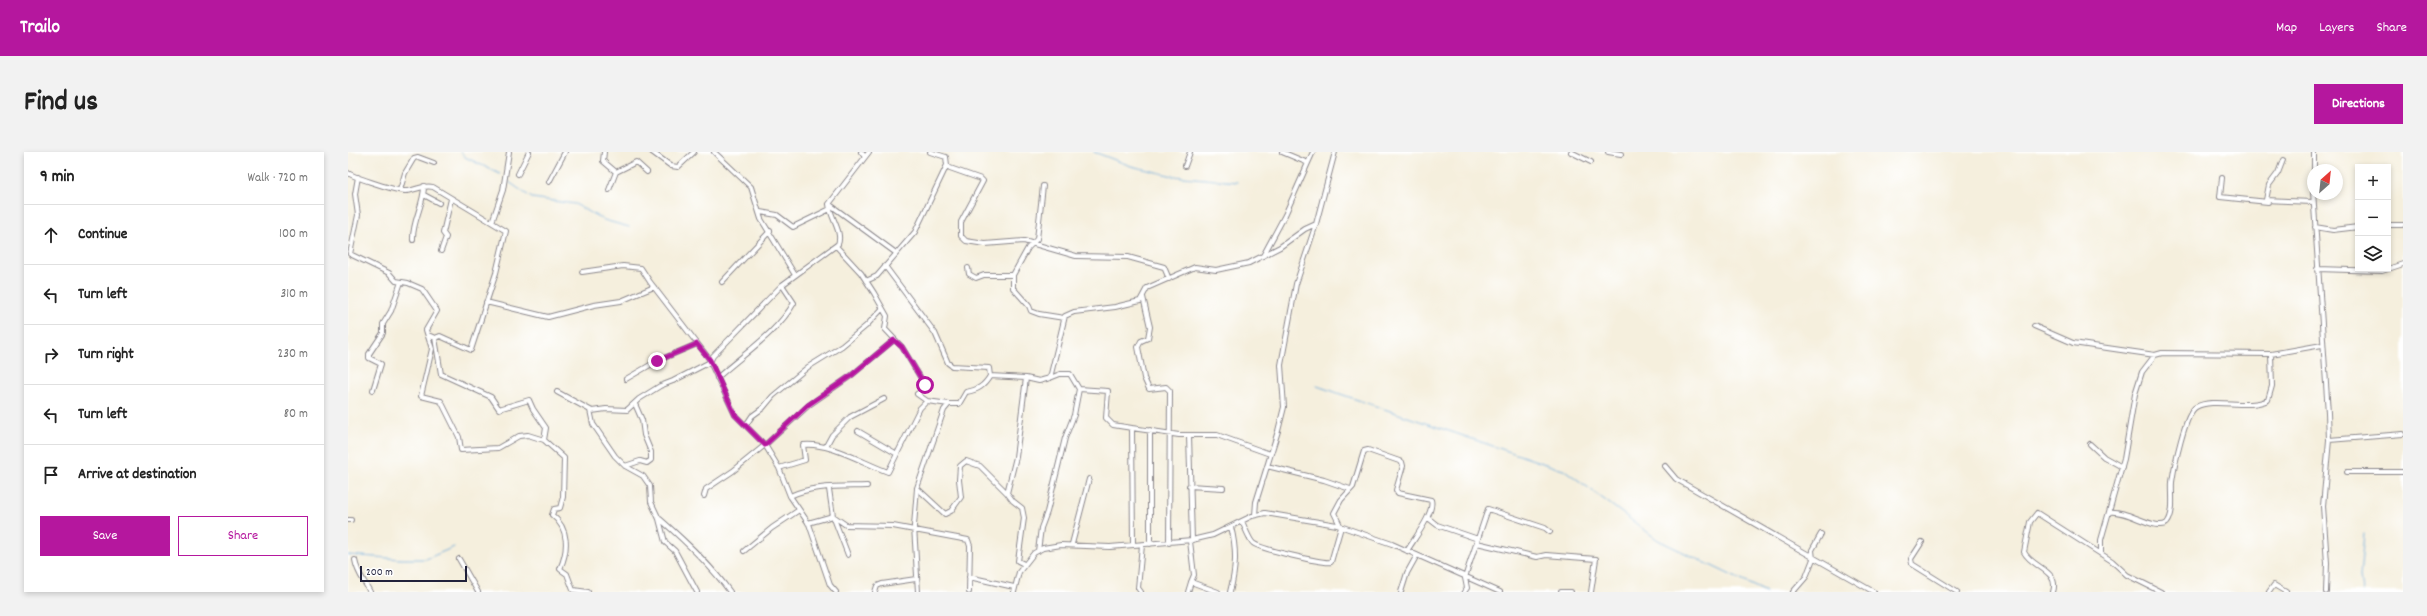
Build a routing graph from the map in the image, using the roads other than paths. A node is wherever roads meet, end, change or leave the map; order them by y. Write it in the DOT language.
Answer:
graph roads {
  1 [pos="509,152"];
  2 [pos="529,152"];
  3 [pos="565,152"];
  4 [pos="604,152"];
  5 [pos="652,152"];
  6 [pos="694,152"];
  7 [pos="714,152"];
  8 [pos="861,152"];
  9 [pos="869,152"];
  10 [pos="930,152"];
  11 [pos="1190,152"];
  12 [pos="1282,152"];
  13 [pos="1313,152"];
  14 [pos="1335,152"];
  15 [pos="1571,152"];
  16 [pos="1608,152"];
  17 [pos="2314,152"];
  18 [pos="1622,154"];
  19 [pos="865,157"];
  20 [pos="2283,160"];
  21 [pos="1591,162"];
  22 [pos="434,163"];
  23 [pos="1308,163"];
  24 [pos="2314,164"];
  25 [pos="947,165"];
  26 [pos="1185,166"];
  27 [pos="616,172"];
  28 [pos="647,172"];
  29 [pos="348,173"];
  30 [pos="518,174"];
  31 [pos="358,177"];
  32 [pos="2222,178"];
  33 [pos="549,182"];
  34 [pos="424,186"];
  35 [pos="1043,186"];
  36 [pos="400,190"];
  37 [pos="609,190"];
  38 [pos="424,195"];
  39 [pos="451,199"];
  40 [pos="2269,202"];
  41 [pos="2313,202"];
  42 [pos="439,203"];
  43 [pos="830,204"];
  44 [pos="830,209"];
  45 [pos="760,212"];
  46 [pos="492,222"];
  47 [pos="1316,224"];
  48 [pos="2391,225"];
  49 [pos="2403,225"];
  50 [pos="2315,227"];
  51 [pos="2355,227"];
  52 [pos="770,231"];
  53 [pos="413,240"];
  54 [pos="1034,243"];
  55 [pos="836,246"];
  56 [pos="441,251"];
  57 [pos="348,252"];
  58 [pos="896,253"];
  59 [pos="1263,257"];
  60 [pos="2403,264"];
  61 [pos="885,266"];
  62 [pos="968,268"];
  63 [pos="2318,269"];
  64 [pos="582,272"];
  65 [pos="795,275"];
  66 [pos="1013,275"];
  67 [pos="1169,279"];
  68 [pos="866,281"];
  69 [pos="400,282"];
  70 [pos="722,282"];
  71 [pos="782,285"];
  72 [pos="654,287"];
  73 [pos="1143,296"];
  74 [pos="486,302"];
  75 [pos="882,309"];
  76 [pos="1064,318"];
  77 [pos="2034,326"];
  78 [pos="428,335"];
  79 [pos="435,338"];
  80 [pos="894,340"];
  81 [pos="697,344"];
  82 [pos="2322,345"];
  83 [pos="2271,354"];
  84 [pos="2156,355"];
  85 [pos="710,361"];
  86 [pos="990,376"];
  87 [pos="717,378"];
  88 [pos="1026,378"];
  89 [pos="1050,378"];
  90 [pos="626,379"];
  91 [pos="1079,389"];
  92 [pos="373,390"];
  93 [pos="557,392"];
  94 [pos="884,399"];
  95 [pos="927,401"];
  96 [pos="635,404"];
  97 [pos="949,404"];
  98 [pos="590,410"];
  99 [pos="746,425"];
  100 [pos="1132,428"];
  101 [pos="858,430"];
  102 [pos="1150,430"];
  103 [pos="1169,433"];
  104 [pos="1189,434"];
  105 [pos="2403,434"];
  106 [pos="544,440"];
  107 [pos="2329,440"];
  108 [pos="2090,444"];
  109 [pos="765,445"];
  110 [pos="826,446"];
  111 [pos="897,454"];
  112 [pos="1270,454"];
  113 [pos="625,466"];
  114 [pos="1266,466"];
  115 [pos="1665,466"];
  116 [pos="2122,466"];
  117 [pos="779,468"];
  118 [pos="2347,472"];
  119 [pos="2403,472"];
  120 [pos="1089,479"];
  121 [pos="867,486"];
  122 [pos="1189,486"];
  123 [pos="917,488"];
  124 [pos="1223,488"];
  125 [pos="829,489"];
  126 [pos="1350,489"];
  127 [pos="1007,493"];
  128 [pos="704,496"];
  129 [pos="790,496"];
  130 [pos="799,510"];
  131 [pos="2109,512"];
  132 [pos="1255,515"];
  133 [pos="833,516"];
  134 [pos="1428,518"];
  135 [pos="659,519"];
  136 [pos="1242,521"];
  137 [pos="808,523"];
  138 [pos="1231,527"];
  139 [pos="1340,527"];
  140 [pos="914,531"];
  141 [pos="1550,532"];
  142 [pos="1821,534"];
  143 [pos="1191,540"];
  144 [pos="1478,541"];
  145 [pos="1922,542"];
  146 [pos="1169,543"];
  147 [pos="1072,544"];
  148 [pos="1150,544"];
  149 [pos="1133,545"];
  150 [pos="1142,545"];
  151 [pos="744,550"];
  152 [pos="1038,551"];
  153 [pos="1408,551"];
  154 [pos="2101,554"];
  155 [pos="848,555"];
  156 [pos="1417,555"];
  157 [pos="1812,557"];
  158 [pos="459,559"];
  159 [pos="355,560"];
  160 [pos="1024,564"];
  161 [pos="969,577"];
  162 [pos="1465,578"];
  163 [pos="916,579"];
  164 [pos="1191,582"];
  165 [pos="1014,587"];
  166 [pos="370,592"];
  167 [pos="478,592"];
  168 [pos="588,592"];
  169 [pos="697,592"];
  170 [pos="730,592"];
  171 [pos="836,592"];
  172 [pos="875,592"];
  173 [pos="918,592"];
  174 [pos="969,592"];
  175 [pos="1014,592"];
  176 [pos="1141,592"];
  177 [pos="1188,592"];
  178 [pos="1218,592"];
  179 [pos="1230,592"];
  180 [pos="1401,592"];
  181 [pos="1464,592"];
  182 [pos="1500,592"];
  183 [pos="1561,592"];
  184 [pos="1571,592"];
  185 [pos="1591,592"];
  186 [pos="1793,592"];
  187 [pos="1874,592"];
  188 [pos="1957,592"];
  189 [pos="2053,592"];
  190 [pos="2160,592"];
  191 [pos="2269,592"];
  192 [pos="2286,592"];
  193 [pos="2326,592"];
  1 -- 46 [label="street"];
  2 -- 30 [label="street"];
  3 -- 33 [label="street"];
  4 -- 27 [label="street"];
  5 -- 6 [label="street"];
  7 -- 45 [label="street"];
  8 -- 19 [label="street"];
  9 -- 19 [label="street"];
  10 -- 25 [label="street"];
  11 -- 26 [label="street"];
  12 -- 23 [label="street"];
  13 -- 23 [label="street"];
  14 -- 47 [label="street"];
  15 -- 21 [label="street"];
  16 -- 18 [label="street"];
  17 -- 24 [label="street"];
  19 -- 43 [label="street"];
  20 -- 40 [label="street"];
  22 -- 36 [label="street"];
  23 -- 59 [label="street"];
  25 -- 54 [label="street"];
  25 -- 58 [label="street"];
  27 -- 28 [label="street"];
  27 -- 37 [label="street"];
  29 -- 31 [label="street"];
  31 -- 36 [label="street"];
  31 -- 57 [label="street"];
  32 -- 40 [label="street"];
  34 -- 36 [label="street"];
  34 -- 38 [label="street"];
  34 -- 39 [label="street"];
  35 -- 54 [label="street"];
  38 -- 42 [label="street"];
  38 -- 53 [label="street"];
  39 -- 46 [label="street"];
  39 -- 56 [label="street"];
  40 -- 41 [label="street"];
  41 -- 50 [label="street"];
  43 -- 44 [label="street"];
  43 -- 58 [label="street"];
  44 -- 45 [label="street"];
  44 -- 55 [label="street"];
  45 -- 52 [label="street"];
  46 -- 74 [label="street"];
  47 -- 59 [label="street"];
  47 -- 112 [label="street"];
  48 -- 49 [label="street"];
  50 -- 51 [label="street"];
  50 -- 63 [label="street"];
  52 -- 65 [label="street"];
  52 -- 70 [label="street"];
  54 -- 66 [label="street"];
  54 -- 67 [label="street"];
  55 -- 65 [label="street"];
  55 -- 68 [label="street"];
  57 -- 69 [label="street"];
  58 -- 61 [label="street"];
  59 -- 67 [label="street"];
  60 -- 63 [label="street"];
  61 -- 68 [label="street"];
  61 -- 86 [label="street"];
  62 -- 66 [label="street"];
  63 -- 82 [label="street"];
  64 -- 72 [label="street"];
  65 -- 71 [label="street"];
  66 -- 76 [label="street"];
  67 -- 73 [label="street"];
  68 -- 75 [label="street"];
  69 -- 78 [label="street"];
  69 -- 92 [label="street"];
  71 -- 85 [label="street"];
  71 -- 87 [label="street"];
  72 -- 74 [label="street"];
  72 -- 81 [label="street"];
  73 -- 76 [label="street"];
  73 -- 103 [label="street"];
  74 -- 79 [label="street"];
  75 -- 80 [label="street"];
  75 -- 99 [label="street"];
  76 -- 89 [label="street"];
  77 -- 84 [label="street"];
  78 -- 79 [label="street"];
  78 -- 106 [label="street"];
  79 -- 106 [label="street"];
  80 -- 95 [label="street"];
  80 -- 109 [label="street"];
  81 -- 85 [label="street"];
  81 -- 90 [label="street"];
  82 -- 83 [label="street"];
  82 -- 107 [label="street"];
  83 -- 84 [label="street"];
  83 -- 131 [label="street"];
  84 -- 116 [label="street"];
  85 -- 87 [label="street"];
  85 -- 96 [label="street"];
  86 -- 88 [label="street"];
  86 -- 97 [label="street"];
  87 -- 99 [label="street"];
  88 -- 89 [label="street"];
  88 -- 127 [label="street"];
  89 -- 91 [label="street"];
  91 -- 100 [label="street"];
  91 -- 152 [label="street"];
  93 -- 98 [label="street"];
  94 -- 110 [label="street"];
  95 -- 97 [label="street"];
  95 -- 111 [label="street"];
  96 -- 98 [label="street"];
  96 -- 113 [label="street"];
  97 -- 123 [label="street"];
  98 -- 113 [label="street"];
  99 -- 109 [label="street"];
  100 -- 102 [label="street"];
  100 -- 149 [label="street"];
  101 -- 111 [label="street"];
  102 -- 103 [label="street"];
  102 -- 148 [label="street"];
  103 -- 104 [label="street"];
  103 -- 146 [label="street"];
  104 -- 112 [label="street"];
  104 -- 122 [label="street"];
  105 -- 107 [label="street"];
  106 -- 168 [label="street"];
  107 -- 193 [label="street"];
  108 -- 116 [label="street"];
  109 -- 117 [label="street"];
  109 -- 128 [label="street"];
  110 -- 111 [label="street"];
  110 -- 117 [label="street"];
  112 -- 114 [label="street"];
  113 -- 135 [label="street"];
  114 -- 126 [label="street"];
  114 -- 132 [label="street"];
  115 -- 157 [label="street"];
  116 -- 131 [label="street"];
  117 -- 129 [label="street"];
  118 -- 119 [label="street"];
  120 -- 147 [label="street"];
  121 -- 125 [label="street"];
  122 -- 124 [label="street"];
  122 -- 143 [label="street"];
  123 -- 127 [label="street"];
  123 -- 140 [label="street"];
  125 -- 129 [label="street"];
  125 -- 133 [label="street"];
  126 -- 134 [label="street"];
  126 -- 139 [label="street"];
  127 -- 160 [label="street"];
  129 -- 130 [label="street"];
  130 -- 137 [label="street"];
  130 -- 151 [label="street"];
  131 -- 154 [label="street"];
  132 -- 136 [label="street"];
  132 -- 139 [label="street"];
  133 -- 137 [label="street"];
  133 -- 140 [label="street"];
  133 -- 155 [label="street"];
  134 -- 144 [label="street"];
  134 -- 153 [label="street"];
  135 -- 169 [label="street"];
  135 -- 170 [label="street"];
  136 -- 138 [label="street"];
  136 -- 139 [label="street"];
  137 -- 171 [label="street"];
  138 -- 143 [label="street"];
  138 -- 179 [label="street"];
  139 -- 153 [label="street"];
  140 -- 161 [label="street"];
  140 -- 163 [label="street"];
  141 -- 144 [label="street"];
  142 -- 157 [label="street"];
  143 -- 146 [label="street"];
  143 -- 164 [label="street"];
  144 -- 162 [label="street"];
  144 -- 185 [label="street"];
  145 -- 188 [label="street"];
  146 -- 148 [label="street"];
  147 -- 149 [label="street"];
  147 -- 152 [label="street"];
  148 -- 150 [label="street"];
  149 -- 150 [label="street"];
  150 -- 176 [label="street"];
  152 -- 160 [label="street"];
  153 -- 156 [label="street"];
  154 -- 189 [label="street"];
  154 -- 190 [label="street"];
  156 -- 162 [label="street"];
  156 -- 180 [label="street"];
  157 -- 186 [label="street"];
  157 -- 187 [label="street"];
  158 -- 167 [label="street"];
  159 -- 166 [label="street"];
  160 -- 165 [label="street"];
  161 -- 165 [label="street"];
  161 -- 174 [label="street"];
  162 -- 181 [label="street"];
  162 -- 182 [label="street"];
  163 -- 172 [label="street"];
  163 -- 173 [label="street"];
  164 -- 177 [label="street"];
  164 -- 178 [label="street"];
  165 -- 175 [label="street"];
  183 -- 184 [label="street"];
  191 -- 192 [label="street"];
}
